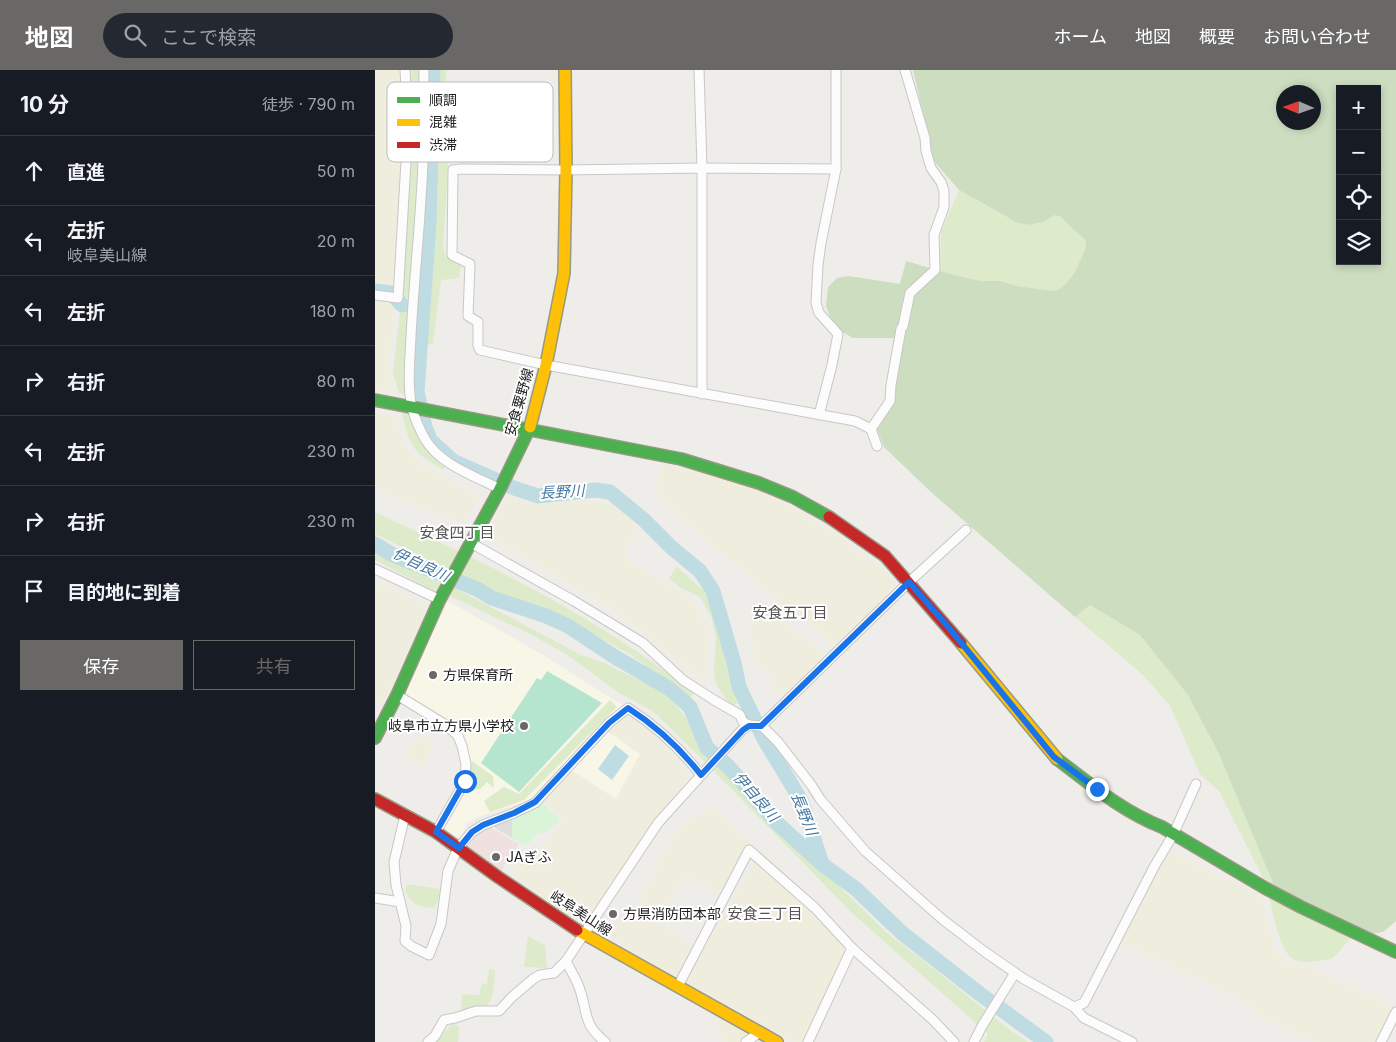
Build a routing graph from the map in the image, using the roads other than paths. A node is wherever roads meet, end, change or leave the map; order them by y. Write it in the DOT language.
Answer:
graph roads {
  1 [pos="565,70"];
  2 [pos="699,70"];
  3 [pos="836,70"];
  4 [pos="905,70"];
  5 [pos="406,162"];
  6 [pos="423,162"];
  7 [pos="702,168"];
  8 [pos="836,169"];
  9 [pos="566,170"];
  10 [pos="375,295"];
  11 [pos="546,365"];
  12 [pos="703,394"];
  13 [pos="375,400"];
  14 [pos="414,408"];
  15 [pos="819,415"];
  16 [pos="871,429"];
  17 [pos="529,430"];
  18 [pos="877,446"];
  19 [pos="501,488"];
  20 [pos="966,530"];
  21 [pos="469,546"];
  22 [pos="375,569"];
  23 [pos="909,582"];
  24 [pos="437,599"];
  25 [pos="397,694"];
  26 [pos="761,726"];
  27 [pos="746,728"];
  28 [pos="375,738"];
  29 [pos="703,774"];
  30 [pos="1196,784"];
  31 [pos="375,799"];
  32 [pos="405,815"];
  33 [pos="436,832"];
  34 [pos="1173,835"];
  35 [pos="459,848"];
  36 [pos="375,898"];
  37 [pos="400,902"];
  38 [pos="583,934"];
  39 [pos="852,948"];
  40 [pos="1396,952"];
  41 [pos="565,961"];
  42 [pos="1015,973"];
  43 [pos="678,986"];
  44 [pos="1074,1008"];
  45 [pos="1396,1012"];
  46 [pos="760,1032"];
  47 [pos="428,1042"];
  48 [pos="605,1042"];
  49 [pos="746,1042"];
  50 [pos="777,1042"];
  51 [pos="808,1042"];
  52 [pos="954,1042"];
  53 [pos="974,1042"];
  54 [pos="1132,1042"];
  55 [pos="1381,1042"];
  1 -- 9 [label="street, 安食粟野線"];
  2 -- 7 [label="street"];
  3 -- 8 [label="street"];
  4 -- 16 [label="street"];
  5 -- 10 [label="street"];
  6 -- 14 [label="street"];
  7 -- 8 [label="street"];
  7 -- 9 [label="street"];
  7 -- 12 [label="street"];
  8 -- 15 [label="street"];
  9 -- 11 [label="street, 安食粟野線"];
  9 -- 11 [label="street"];
  11 -- 12 [label="street"];
  11 -- 17 [label="street, 安食粟野線"];
  12 -- 15 [label="street"];
  13 -- 14 [label="street"];
  14 -- 17 [label="street"];
  14 -- 19 [label="street"];
  15 -- 16 [label="street"];
  16 -- 18 [label="street"];
  17 -- 19 [label="street, 安食粟野線"];
  17 -- 23 [label="street"];
  19 -- 21 [label="street, 安食粟野線"];
  20 -- 23 [label="street"];
  21 -- 24 [label="street, 安食粟野線"];
  21 -- 27 [label="street"];
  22 -- 24 [label="street"];
  23 -- 26 [label="street"];
  23 -- 34 [label="street"];
  24 -- 25 [label="street, 安食粟野線"];
  25 -- 28 [label="street, 安食粟野線"];
  25 -- 33 [label="street"];
  26 -- 27 [label="street"];
  26 -- 42 [label="street"];
  27 -- 29 [label="street"];
  29 -- 35 [label="street"];
  29 -- 38 [label="street"];
  30 -- 34 [label="street"];
  31 -- 32 [label="street, 岐阜美山線"];
  32 -- 33 [label="street, 岐阜美山線"];
  32 -- 37 [label="street"];
  33 -- 35 [label="street, 岐阜美山線"];
  34 -- 40 [label="street"];
  34 -- 44 [label="street"];
  35 -- 37 [label="street"];
  35 -- 38 [label="street, 岐阜美山線"];
  36 -- 37 [label="street"];
  38 -- 41 [label="street"];
  38 -- 43 [label="street, 岐阜美山線"];
  39 -- 43 [label="street"];
  39 -- 51 [label="street"];
  39 -- 52 [label="street"];
  41 -- 47 [label="street"];
  41 -- 48 [label="street"];
  42 -- 44 [label="street"];
  42 -- 53 [label="street"];
  43 -- 46 [label="street, 岐阜美山線"];
  44 -- 54 [label="street"];
  45 -- 55 [label="street"];
  46 -- 49 [label="street"];
  46 -- 50 [label="street, 岐阜美山線"];
}
